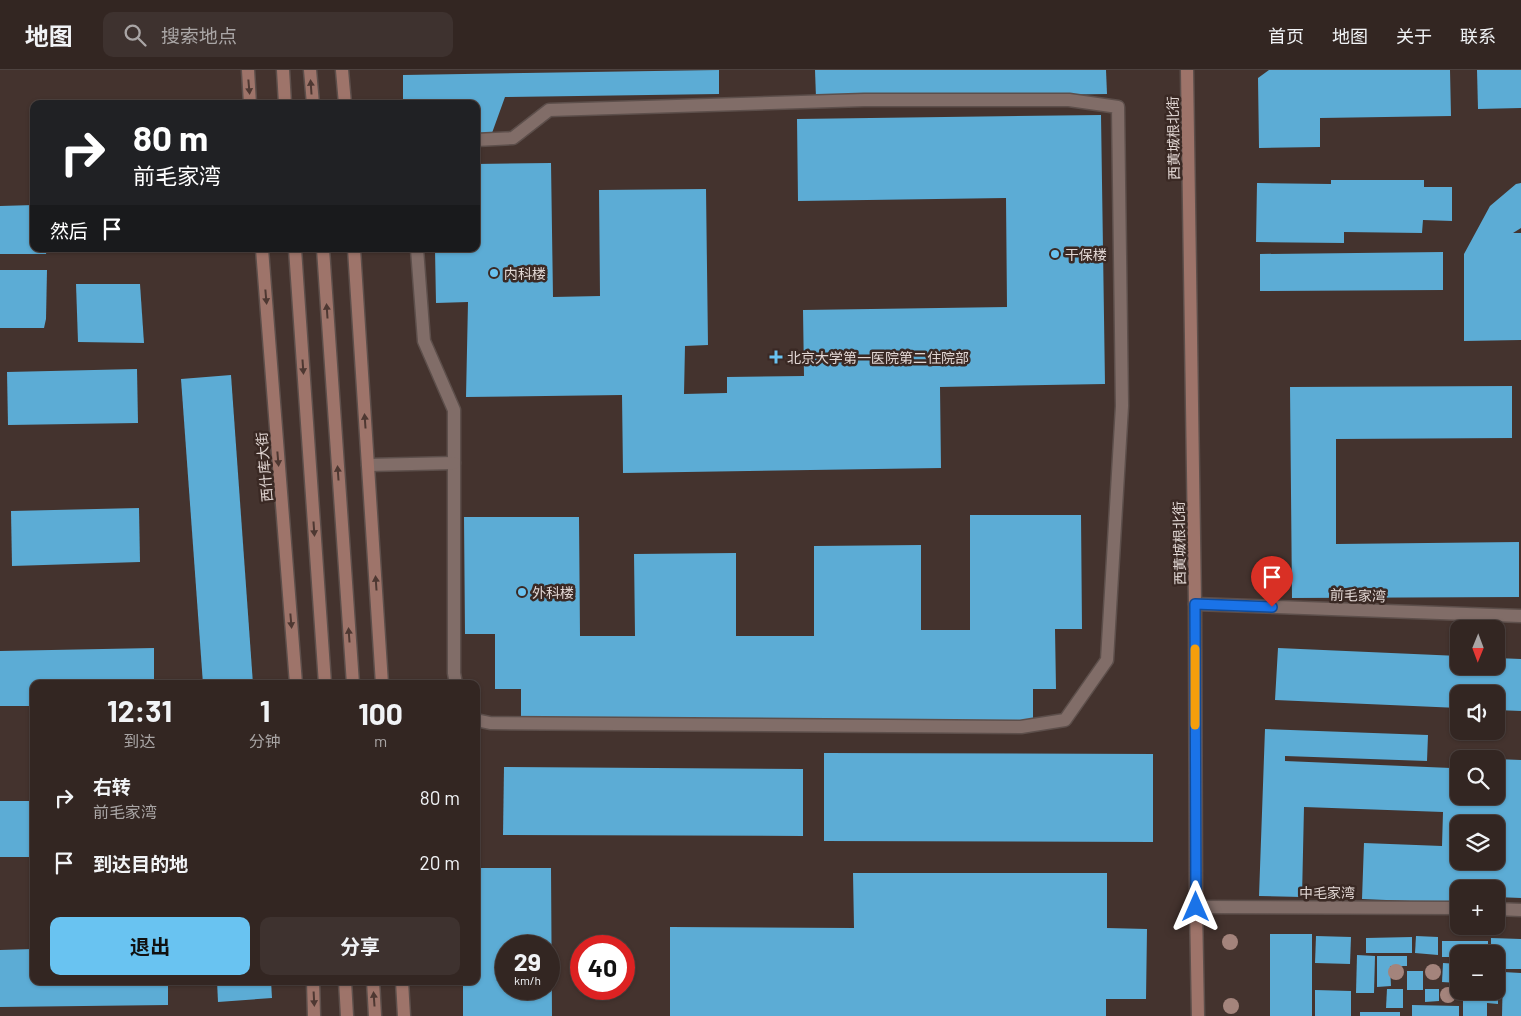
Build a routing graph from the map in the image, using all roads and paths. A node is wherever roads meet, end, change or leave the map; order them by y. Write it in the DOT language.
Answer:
graph roads {
  1 [pos="248,70"];
  2 [pos="283,70"];
  3 [pos="310,70"];
  4 [pos="342,70"];
  5 [pos="1187,70"];
  6 [pos="250,100"];
  7 [pos="285,100"];
  8 [pos="313,100"];
  9 [pos="344,100"];
  10 [pos="480,140"];
  11 [pos="262,252"];
  12 [pos="295,252"];
  13 [pos="323,252"];
  14 [pos="354,252"];
  15 [pos="417,252"];
  16 [pos="454,463"];
  17 [pos="368,465"];
  18 [pos="1195,604"];
  19 [pos="1521,616"];
  20 [pos="296,680"];
  21 [pos="325,680"];
  22 [pos="353,680"];
  23 [pos="382,680"];
  24 [pos="455,680"];
  25 [pos="480,721"];
  26 [pos="1196,907"];
  27 [pos="1450,908"];
  28 [pos="1505,909"];
  29 [pos="1521,910"];
  30 [pos="313,985"];
  31 [pos="345,985"];
  32 [pos="373,985"];
  33 [pos="402,985"];
  34 [pos="314,1016"];
  35 [pos="347,1016"];
  36 [pos="376,1016"];
  37 [pos="404,1016"];
  38 [pos="1198,1016"];
  1 -- 6 [label="street, one-way"];
  2 -- 7 [label="street"];
  8 -- 3 [label="street, one-way"];
  4 -- 9 [label="street"];
  5 -- 18 [label="street, 西黄城根北街"];
  10 -- 25 [label="street"];
  11 -- 20 [label="street, 西什库大街, one-way"];
  12 -- 21 [label="street, one-way"];
  22 -- 13 [label="street, one-way"];
  17 -- 14 [label="street, one-way"];
  15 -- 16 [label="street"];
  16 -- 17 [label="street"];
  16 -- 24 [label="street"];
  23 -- 17 [label="street, one-way"];
  18 -- 19 [label="street, 前毛家湾"];
  18 -- 26 [label="street, 西黄城根北街"];
  26 -- 27 [label="street, 中毛家湾"];
  26 -- 38 [label="street, 西黄城根北街"];
  28 -- 29 [label="street"];
  30 -- 34 [label="street, one-way"];
  31 -- 35 [label="street"];
  36 -- 32 [label="street, one-way"];
  33 -- 37 [label="street"];
}
